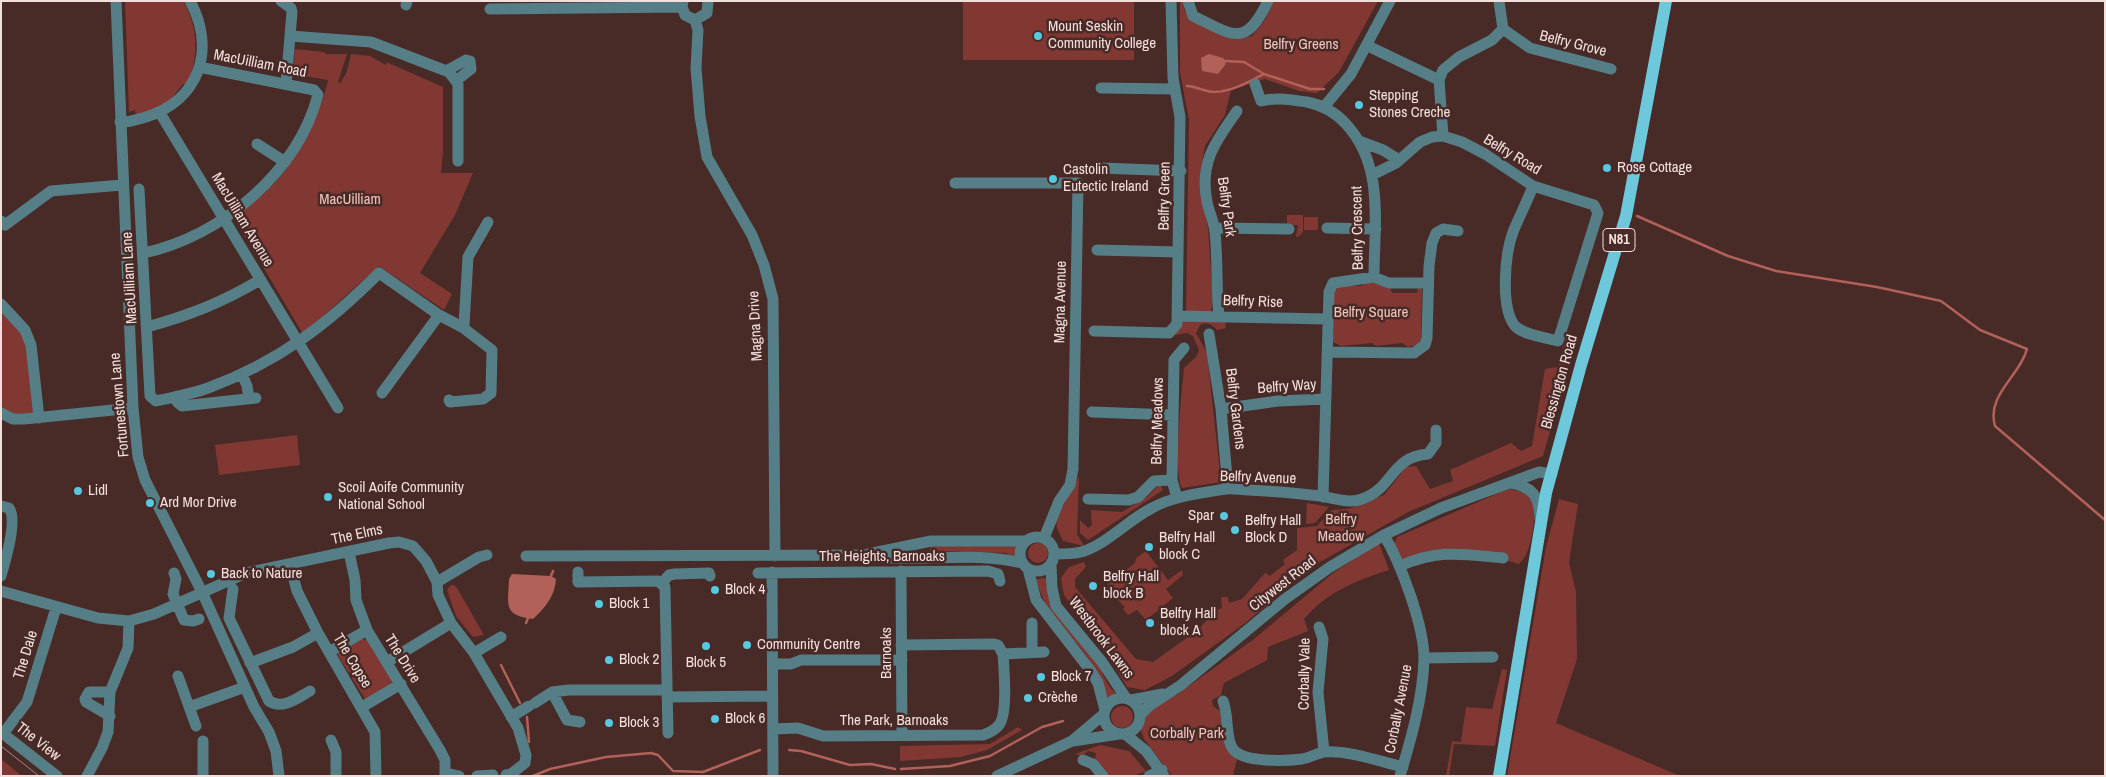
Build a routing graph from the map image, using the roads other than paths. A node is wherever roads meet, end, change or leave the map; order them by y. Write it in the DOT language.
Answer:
graph roads {
  1 [pos="116,1"];
  2 [pos="190,1"];
  3 [pos="281,1"];
  4 [pos="708,1"];
  5 [pos="1171,1"];
  6 [pos="1188,1"];
  7 [pos="1268,1"];
  8 [pos="1390,1"];
  9 [pos="1499,1"];
  10 [pos="1666,1"];
  11 [pos="682,4"];
  12 [pos="490,9"];
  13 [pos="695,20"];
  14 [pos="1503,29"];
  15 [pos="290,36"];
  16 [pos="1368,46"];
  17 [pos="199,67"];
  18 [pos="1611,68"];
  19 [pos="446,71"];
  20 [pos="457,80"];
  21 [pos="1439,80"];
  22 [pos="1174,83"];
  23 [pos="286,84"];
  24 [pos="1255,84"];
  25 [pos="1101,88"];
  26 [pos="1324,106"];
  27 [pos="1237,111"];
  28 [pos="160,112"];
  29 [pos="120,122"];
  30 [pos="1444,136"];
  31 [pos="1359,141"];
  32 [pos="257,144"];
  33 [pos="1399,160"];
  34 [pos="458,161"];
  35 [pos="285,162"];
  36 [pos="1100,168"];
  37 [pos="1181,171"];
  38 [pos="1372,175"];
  39 [pos="955,184"];
  40 [pos="122,185"];
  41 [pos="1533,186"];
  42 [pos="139,189"];
  43 [pos="223,218"];
  44 [pos="488,222"];
  45 [pos="3,223"];
  46 [pos="1215,228"];
  47 [pos="1289,228"];
  48 [pos="1327,228"];
  49 [pos="1376,229"];
  50 [pos="1458,231"];
  51 [pos="1097,250"];
  52 [pos="144,252"];
  53 [pos="1178,252"];
  54 [pos="1374,278"];
  55 [pos="260,280"];
  56 [pos="1428,283"];
  57 [pos="1,304"];
  58 [pos="439,314"];
  59 [pos="1178,316"];
  60 [pos="1219,316"];
  61 [pos="1328,319"];
  62 [pos="147,327"];
  63 [pos="462,327"];
  64 [pos="1094,331"];
  65 [pos="1209,334"];
  66 [pos="298,344"];
  67 [pos="1184,348"];
  68 [pos="1328,352"];
  69 [pos="242,374"];
  70 [pos="382,393"];
  71 [pos="177,396"];
  72 [pos="1326,399"];
  73 [pos="449,400"];
  74 [pos="133,408"];
  75 [pos="338,408"];
  76 [pos="1221,409"];
  77 [pos="1092,412"];
  78 [pos="1,413"];
  79 [pos="1173,415"];
  80 [pos="39,418"];
  81 [pos="1436,430"];
  82 [pos="1552,474"];
  83 [pos="1172,480"];
  84 [pos="1509,483"];
  85 [pos="1228,489"];
  86 [pos="1323,497"];
  87 [pos="1177,498"];
  88 [pos="1088,500"];
  89 [pos="1,506"];
  90 [pos="1540,530"];
  91 [pos="1384,535"];
  92 [pos="1044,538"];
  93 [pos="1025,541"];
  94 [pos="349,552"];
  95 [pos="487,555"];
  96 [pos="864,555"];
  97 [pos="526,556"];
  98 [pos="775,556"];
  99 [pos="1502,558"];
  100 [pos="1053,560"];
  101 [pos="290,564"];
  102 [pos="1025,566"];
  103 [pos="1400,566"];
  104 [pos="578,572"];
  105 [pos="772,572"];
  106 [pos="901,572"];
  107 [pos="174,573"];
  108 [pos="758,573"];
  109 [pos="1,576"];
  110 [pos="710,576"];
  111 [pos="1000,580"];
  112 [pos="437,582"];
  113 [pos="662,583"];
  114 [pos="233,588"];
  115 [pos="1,592"];
  116 [pos="202,592"];
  117 [pos="177,604"];
  118 [pos="56,608"];
  119 [pos="199,619"];
  120 [pos="129,621"];
  121 [pos="451,623"];
  122 [pos="1032,623"];
  123 [pos="1319,627"];
  124 [pos="367,630"];
  125 [pos="318,633"];
  126 [pos="501,637"];
  127 [pos="902,645"];
  128 [pos="329,652"];
  129 [pos="474,653"];
  130 [pos="1004,654"];
  131 [pos="1424,658"];
  132 [pos="1493,658"];
  133 [pos="902,660"];
  134 [pos="388,662"];
  135 [pos="250,663"];
  136 [pos="773,664"];
  137 [pos="178,676"];
  138 [pos="401,684"];
  139 [pos="245,687"];
  140 [pos="310,691"];
  141 [pos="110,692"];
  142 [pos="552,692"];
  143 [pos="1170,692"];
  144 [pos="667,693"];
  145 [pos="772,696"];
  146 [pos="1129,699"];
  147 [pos="1222,701"];
  148 [pos="189,707"];
  149 [pos="362,707"];
  150 [pos="1104,712"];
  151 [pos="1140,715"];
  152 [pos="110,716"];
  153 [pos="511,716"];
  154 [pos="580,722"];
  155 [pos="196,726"];
  156 [pos="1137,727"];
  157 [pos="773,729"];
  158 [pos="668,732"];
  159 [pos="2,733"];
  160 [pos="1122,734"];
  161 [pos="902,735"];
  162 [pos="203,740"];
  163 [pos="331,740"];
  164 [pos="1072,741"];
  165 [pos="1146,751"];
  166 [pos="1324,752"];
  167 [pos="1083,760"];
  168 [pos="1401,771"];
  169 [pos="1163,773"];
  170 [pos="445,774"];
  171 [pos="506,775"];
  172 [pos="57,776"];
  173 [pos="87,776"];
  174 [pos="203,776"];
  175 [pos="279,776"];
  176 [pos="336,776"];
  177 [pos="376,776"];
  178 [pos="459,776"];
  179 [pos="477,776"];
  180 [pos="493,776"];
  181 [pos="774,776"];
  182 [pos="997,776"];
  183 [pos="1103,776"];
  184 [pos="1149,776"];
  185 [pos="1500,776"];
  1 -- 29 [label="street, Fortunestown Lane"];
  2 -- 17 [label="street"];
  3 -- 15 [label="street"];
  4 -- 13 [label="street"];
  5 -- 22 [label="street, Belfry Green"];
  6 -- 7 [label="street"];
  8 -- 16 [label="street"];
  9 -- 14 [label="street"];
  10 -- 82 [label="main road, Blessington Road / N81"];
  11 -- 12 [label="street"];
  11 -- 13 [label="street"];
  13 -- 98 [label="street, Magna Drive"];
  14 -- 18 [label="street, Belfry Grove"];
  14 -- 21 [label="street"];
  15 -- 19 [label="street"];
  15 -- 23 [label="street"];
  16 -- 21 [label="street"];
  16 -- 26 [label="street"];
  17 -- 23 [label="street, MacUilliam Road"];
  17 -- 28 [label="street"];
  19 -- 20 [label="street"];
  19 -- 20 [label="street"];
  20 -- 34 [label="street"];
  21 -- 30 [label="street"];
  22 -- 25 [label="street"];
  22 -- 37 [label="street, Belfry Green"];
  23 -- 35 [label="street, MacUilliam Road"];
  24 -- 26 [label="street, Belfry Crescent"];
  26 -- 31 [label="street, Belfry Crescent"];
  27 -- 46 [label="street, Belfry Park"];
  28 -- 29 [label="street"];
  28 -- 43 [label="street, MacUilliam Avenue"];
  29 -- 40 [label="street, Fortunestown Lane"];
  30 -- 33 [label="street"];
  30 -- 41 [label="street, Belfry Road"];
  31 -- 33 [label="street"];
  31 -- 38 [label="street, Belfry Crescent"];
  32 -- 35 [label="street"];
  33 -- 38 [label="street"];
  35 -- 43 [label="street"];
  36 -- 37 [label="street"];
  37 -- 53 [label="street, Belfry Green"];
  38 -- 49 [label="street, Belfry Crescent"];
  39 -- 92 [label="street, Magna Avenue"];
  40 -- 45 [label="street"];
  40 -- 74 [label="street, Fortunestown Lane"];
  41 -- 41 [label="street, Belfry Road"];
  42 -- 52 [label="street, MacUilliam Lane"];
  43 -- 52 [label="street"];
  43 -- 55 [label="street, MacUilliam Avenue"];
  44 -- 63 [label="street"];
  46 -- 47 [label="street"];
  46 -- 60 [label="street, Belfry Park"];
  48 -- 49 [label="street"];
  49 -- 54 [label="street, Belfry Crescent"];
  50 -- 56 [label="street"];
  51 -- 53 [label="street"];
  52 -- 62 [label="street, MacUilliam Lane"];
  53 -- 59 [label="street, Belfry Green"];
  54 -- 56 [label="street"];
  54 -- 61 [label="street"];
  55 -- 62 [label="street"];
  55 -- 66 [label="street, MacUilliam Avenue"];
  56 -- 68 [label="street"];
  57 -- 80 [label="street"];
  58 -- 63 [label="street"];
  58 -- 66 [label="street"];
  58 -- 70 [label="street"];
  59 -- 60 [label="street, Belfry Rise"];
  59 -- 64 [label="street"];
  60 -- 61 [label="street, Belfry Rise"];
  61 -- 68 [label="street"];
  62 -- 71 [label="street, MacUilliam Lane"];
  63 -- 73 [label="street"];
  65 -- 76 [label="street, Belfry Gardens"];
  66 -- 69 [label="street"];
  66 -- 75 [label="street, MacUilliam Avenue"];
  67 -- 79 [label="street, Belfry Meadows"];
  68 -- 72 [label="street"];
  69 -- 71 [label="street"];
  69 -- 71 [label="street"];
  72 -- 76 [label="street, Belfry Way"];
  72 -- 86 [label="street"];
  74 -- 80 [label="street"];
  74 -- 116 [label="street, Fortunestown Lane"];
  76 -- 85 [label="street, Belfry Gardens"];
  77 -- 79 [label="street"];
  78 -- 80 [label="street"];
  79 -- 83 [label="street, Belfry Meadows"];
  81 -- 86 [label="street, Belfry Avenue"];
  82 -- 84 [label="street, Citywest Road"];
  82 -- 90 [label="main road, Blessington Road / N81"];
  83 -- 87 [label="street, Belfry Meadows"];
  83 -- 88 [label="street"];
  84 -- 90 [label="street"];
  84 -- 91 [label="street, Citywest Road"];
  85 -- 86 [label="street, Belfry Avenue"];
  85 -- 87 [label="street, Belfry Avenue"];
  87 -- 100 [label="street, Belfry Avenue"];
  89 -- 109 [label="street"];
  90 -- 185 [label="main road, Blessington Road / N81"];
  91 -- 103 [label="street, Corbally Avenue"];
  91 -- 143 [label="street, Citywest Road"];
  92 -- 93 [label="street"];
  92 -- 100 [label="street"];
  93 -- 96 [label="street"];
  93 -- 102 [label="street"];
  94 -- 101 [label="street, The Elms"];
  94 -- 112 [label="street, The Elms"];
  94 -- 124 [label="street, The Drive"];
  95 -- 112 [label="street"];
  96 -- 98 [label="street"];
  96 -- 102 [label="street"];
  97 -- 98 [label="street"];
  99 -- 103 [label="street"];
  100 -- 102 [label="street"];
  100 -- 146 [label="street, Westbrook Lawns"];
  101 -- 116 [label="street, The Elms"];
  101 -- 125 [label="street, The Copse"];
  102 -- 150 [label="street, Westbrook Lawns"];
  103 -- 131 [label="street, Corbally Avenue"];
  104 -- 113 [label="street"];
  105 -- 106 [label="street, The Heights, Barnoaks"];
  105 -- 108 [label="street, The Heights, Barnoaks"];
  105 -- 136 [label="street"];
  106 -- 111 [label="street, The Heights, Barnoaks"];
  106 -- 127 [label="street, Barnoaks"];
  107 -- 117 [label="street"];
  110 -- 113 [label="street"];
  112 -- 121 [label="street, The Elms"];
  113 -- 144 [label="street"];
  114 -- 135 [label="street"];
  115 -- 118 [label="street"];
  116 -- 117 [label="street, The Elms"];
  116 -- 139 [label="street, Fortunestown Lane"];
  117 -- 119 [label="street"];
  117 -- 120 [label="street, The Elms"];
  118 -- 120 [label="street"];
  118 -- 159 [label="street, The Dale"];
  120 -- 141 [label="street"];
  121 -- 129 [label="street, The Elms"];
  121 -- 134 [label="street"];
  122 -- 130 [label="street"];
  123 -- 166 [label="street, Corbally Vale"];
  124 -- 128 [label="street"];
  124 -- 134 [label="street, The Drive"];
  125 -- 128 [label="street, The Copse"];
  125 -- 135 [label="street"];
  126 -- 129 [label="street"];
  127 -- 130 [label="street"];
  127 -- 133 [label="street, Barnoaks"];
  128 -- 149 [label="street, The Copse"];
  129 -- 153 [label="street, The Elms"];
  130 -- 161 [label="street, The Park, Barnoaks"];
  131 -- 132 [label="street"];
  131 -- 168 [label="street, Corbally Avenue"];
  133 -- 136 [label="street"];
  133 -- 161 [label="street, Barnoaks"];
  134 -- 138 [label="street, The Drive"];
  135 -- 140 [label="street"];
  136 -- 145 [label="street"];
  137 -- 148 [label="street"];
  138 -- 149 [label="street"];
  138 -- 170 [label="street, The Drive"];
  139 -- 148 [label="street"];
  139 -- 175 [label="street, Fortunestown Lane"];
  141 -- 152 [label="street"];
  141 -- 152 [label="street"];
  142 -- 144 [label="street"];
  142 -- 153 [label="street"];
  142 -- 154 [label="street"];
  143 -- 146 [label="street, Citywest Road"];
  143 -- 151 [label="street, Citywest Road"];
  144 -- 145 [label="street"];
  144 -- 158 [label="street"];
  145 -- 157 [label="street"];
  146 -- 150 [label="street"];
  146 -- 151 [label="street"];
  147 -- 166 [label="street"];
  148 -- 155 [label="street"];
  149 -- 177 [label="street, The Copse"];
  150 -- 160 [label="street"];
  150 -- 164 [label="street"];
  151 -- 156 [label="street"];
  152 -- 173 [label="street"];
  153 -- 171 [label="street, The Elms"];
  156 -- 160 [label="street"];
  156 -- 165 [label="street"];
  157 -- 161 [label="street, The Park, Barnoaks"];
  157 -- 181 [label="street"];
  159 -- 172 [label="street, The View"];
  160 -- 164 [label="street"];
  160 -- 165 [label="street"];
  162 -- 174 [label="street"];
  163 -- 176 [label="street"];
  164 -- 182 [label="street"];
  165 -- 169 [label="street"];
  166 -- 168 [label="street"];
  167 -- 183 [label="street"];
  169 -- 184 [label="street"];
  170 -- 178 [label="street"];
  179 -- 180 [label="street"];
}
